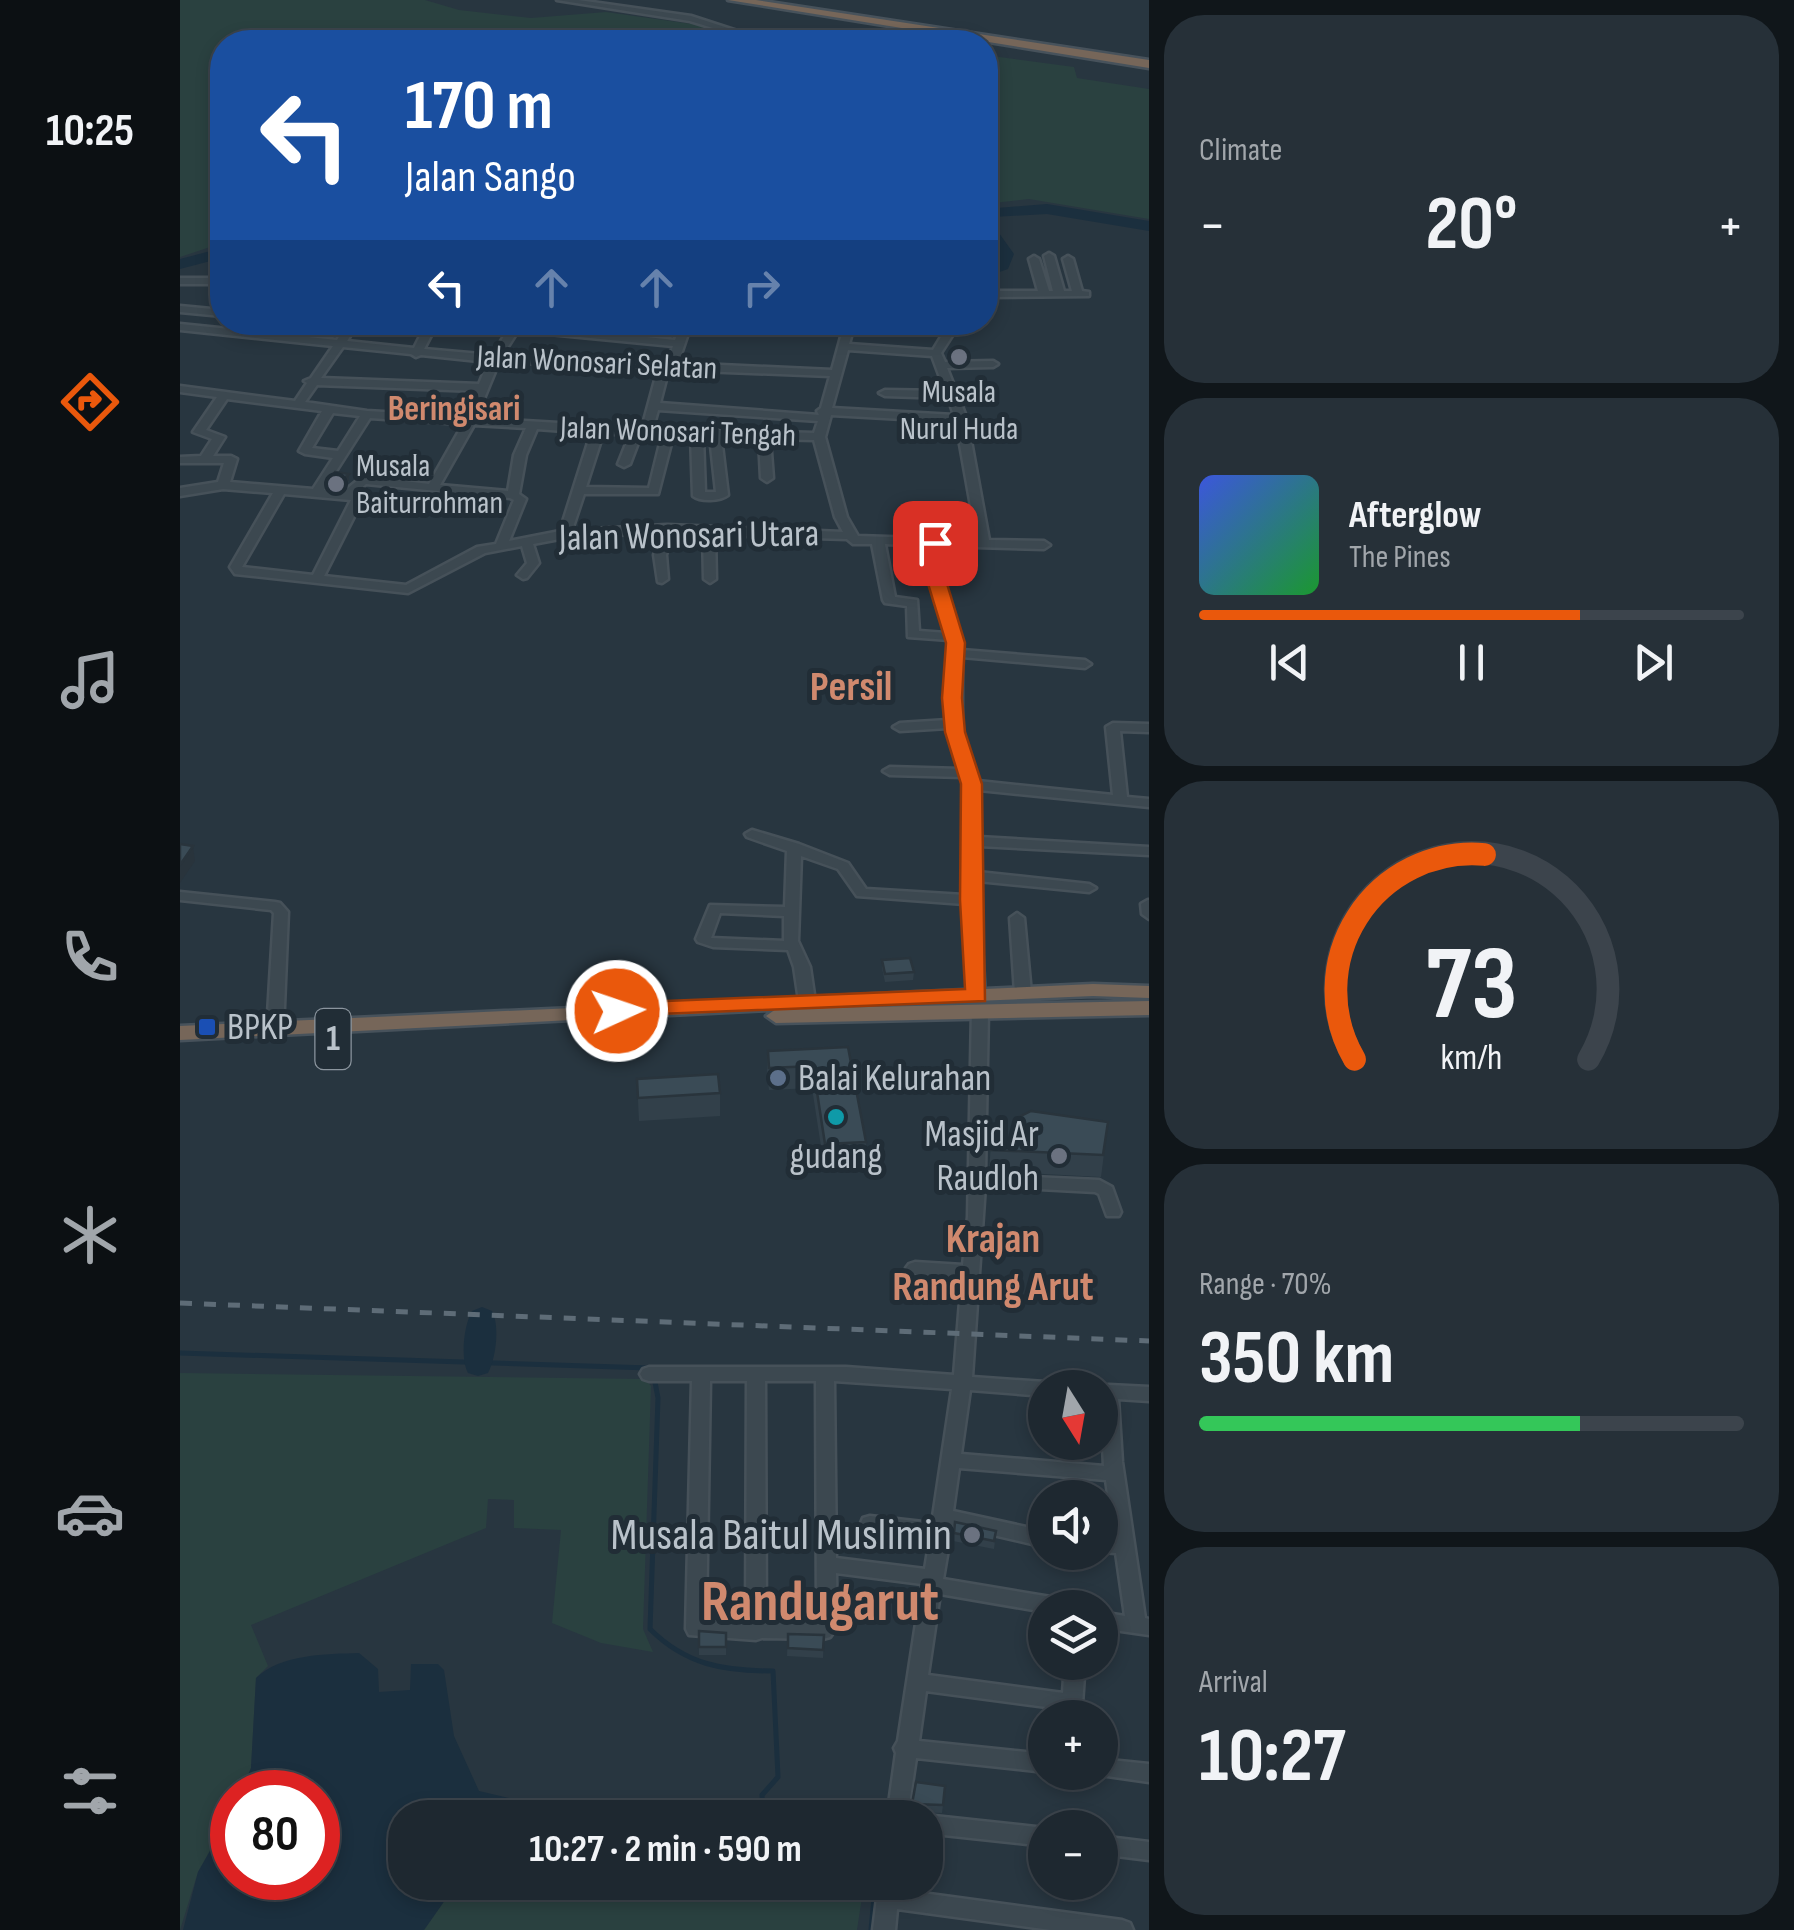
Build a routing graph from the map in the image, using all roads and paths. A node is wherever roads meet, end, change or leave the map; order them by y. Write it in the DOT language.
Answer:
graph roads {
  1 [pos="561,0"];
  2 [pos="734,0"];
  3 [pos="779,0"];
  4 [pos="727,30"];
  5 [pos="935,30"];
  6 [pos="958,30"];
  7 [pos="998,37"];
  8 [pos="998,39"];
  9 [pos="1149,62"];
  10 [pos="1034,258"];
  11 [pos="210,281"];
  12 [pos="183,284"];
  13 [pos="1044,293"];
  14 [pos="1059,293"];
  15 [pos="998,294"];
  16 [pos="180,309"];
  17 [pos="210,312"];
  18 [pos="180,327"];
  19 [pos="210,331"];
  20 [pos="247,335"];
  21 [pos="346,335"];
  22 [pos="426,335"];
  23 [pos="510,335"];
  24 [pos="597,335"];
  25 [pos="683,335"];
  26 [pos="847,335"];
  27 [pos="950,335"];
  28 [pos="680,344"];
  29 [pos="340,346"];
  30 [pos="844,347"];
  31 [pos="416,354"];
  32 [pos="938,359"];
  33 [pos="495,360"];
  34 [pos="993,364"];
  35 [pos="583,365"];
  36 [pos="667,369"];
  37 [pos="835,373"];
  38 [pos="310,382"];
  39 [pos="484,388"];
  40 [pos="180,389"];
  41 [pos="885,393"];
  42 [pos="224,395"];
  43 [pos="951,396"];
  44 [pos="297,406"];
  45 [pos="653,406"];
  46 [pos="328,411"];
  47 [pos="367,414"];
  48 [pos="822,414"];
  49 [pos="961,419"];
  50 [pos="468,420"];
  51 [pos="533,426"];
  52 [pos="598,430"];
  53 [pos="642,431"];
  54 [pos="668,432"];
  55 [pos="697,433"];
  56 [pos="715,434"];
  57 [pos="764,435"];
  58 [pos="819,437"];
  59 [pos="341,456"];
  60 [pos="206,458"];
  61 [pos="180,460"];
  62 [pos="624,464"];
  63 [pos="767,478"];
  64 [pos="222,485"];
  65 [pos="281,488"];
  66 [pos="432,488"];
  67 [pos="318,490"];
  68 [pos="578,490"];
  69 [pos="180,492"];
  70 [pos="347,495"];
  71 [pos="513,495"];
  72 [pos="667,529"];
  73 [pos="710,530"];
  74 [pos="565,534"];
  75 [pos="852,538"];
  76 [pos="526,540"];
  77 [pos="878,542"];
  78 [pos="984,542"];
  79 [pos="935,543"];
  80 [pos="501,545"];
  81 [pos="1044,545"];
  82 [pos="522,575"];
  83 [pos="318,577"];
  84 [pos="710,578"];
  85 [pos="662,579"];
  86 [pos="956,645"];
  87 [pos="1085,664"];
  88 [pos="954,724"];
  89 [pos="900,727"];
  90 [pos="1149,728"];
  91 [pos="890,772"];
  92 [pos="970,779"];
  93 [pos="1120,799"];
  94 [pos="1149,803"];
  95 [pos="752,834"];
  96 [pos="974,841"];
  97 [pos="794,847"];
  98 [pos="1149,851"];
  99 [pos="973,876"];
  100 [pos="1089,888"];
  101 [pos="180,896"];
  102 [pos="971,900"];
  103 [pos="1148,904"];
  104 [pos="792,912"];
  105 [pos="1149,914"];
  106 [pos="1018,918"];
  107 [pos="791,946"];
  108 [pos="1149,992"];
  109 [pos="1023,993"];
  110 [pos="807,1001"];
  111 [pos="978,1003"];
  112 [pos="1149,1008"];
  113 [pos="275,1030"];
  114 [pos="180,1033"];
  115 [pos="180,1044"];
  116 [pos="977,1180"];
  117 [pos="1113,1212"];
  118 [pos="915,1268"];
  119 [pos="972,1272"];
  120 [pos="649,1374"];
  121 [pos="702,1374"];
  122 [pos="824,1374"];
  123 [pos="756,1375"];
  124 [pos="962,1382"];
  125 [pos="1028,1388"];
  126 [pos="1118,1393"];
  127 [pos="1149,1394"];
  128 [pos="953,1460"];
  129 [pos="1113,1460"];
  130 [pos="1115,1474"];
  131 [pos="870,1523"];
  132 [pos="943,1524"];
  133 [pos="1028,1536"];
  134 [pos="1118,1546"];
  135 [pos="1125,1546"];
  136 [pos="826,1564"];
  137 [pos="933,1581"];
  138 [pos="1028,1600"];
  139 [pos="1142,1626"];
  140 [pos="756,1632"];
  141 [pos="918,1682"];
  142 [pos="1028,1702"];
  143 [pos="904,1748"];
  144 [pos="1028,1761"];
  145 [pos="1118,1770"];
  146 [pos="1149,1774"];
  147 [pos="899,1800"];
  148 [pos="943,1826"];
  149 [pos="1028,1836"];
  150 [pos="1118,1847"];
  151 [pos="1149,1851"];
  152 [pos="888,1900"];
  153 [pos="922,1900"];
  154 [pos="990,1921"];
  155 [pos="1084,1928"];
  156 [pos="884,1930"];
  157 [pos="1122,1930"];
  1 -- 4 [label="street"];
  2 -- 5 [label="highway"];
  3 -- 6 [label="highway"];
  7 -- 9 [label="highway"];
  8 -- 9 [label="highway"];
  10 -- 13 [label="street"];
  11 -- 12 [label="street"];
  13 -- 14 [label="street"];
  13 -- 15 [label="street"];
  14 -- 14 [label="street"];
  16 -- 17 [label="street"];
  18 -- 19 [label="street, Jalan Wonosari Selatan"];
  20 -- 29 [label="street, Jalan Wonosari Selatan"];
  21 -- 29 [label="street"];
  22 -- 31 [label="street"];
  23 -- 33 [label="street"];
  24 -- 28 [label="street"];
  24 -- 35 [label="street"];
  25 -- 28 [label="street"];
  26 -- 30 [label="street"];
  27 -- 32 [label="street"];
  28 -- 36 [label="street"];
  29 -- 31 [label="street, Jalan Wonosari Selatan"];
  29 -- 38 [label="street"];
  30 -- 32 [label="street"];
  30 -- 37 [label="street"];
  31 -- 33 [label="street, Jalan Wonosari Selatan"];
  32 -- 34 [label="street"];
  32 -- 43 [label="street"];
  33 -- 35 [label="street, Jalan Wonosari Selatan"];
  33 -- 39 [label="street"];
  35 -- 36 [label="street, Jalan Wonosari Selatan"];
  36 -- 37 [label="street, Jalan Wonosari Selatan"];
  36 -- 45 [label="street"];
  37 -- 48 [label="street"];
  38 -- 39 [label="street"];
  38 -- 44 [label="street"];
  39 -- 50 [label="street"];
  40 -- 42 [label="street, Jalan Wonosari Tengah"];
  41 -- 43 [label="street"];
  42 -- 44 [label="street, Jalan Wonosari Tengah"];
  42 -- 60 [label="street"];
  43 -- 49 [label="street"];
  44 -- 46 [label="street, Jalan Wonosari Tengah"];
  45 -- 48 [label="street"];
  45 -- 53 [label="street"];
  46 -- 47 [label="street, Jalan Wonosari Tengah"];
  46 -- 59 [label="street"];
  47 -- 50 [label="street, Jalan Wonosari Tengah"];
  47 -- 59 [label="street"];
  48 -- 49 [label="street"];
  48 -- 58 [label="street"];
  49 -- 78 [label="street"];
  50 -- 51 [label="street, Jalan Wonosari Tengah"];
  50 -- 66 [label="street"];
  51 -- 52 [label="street, Jalan Wonosari Tengah"];
  51 -- 71 [label="street"];
  52 -- 53 [label="street, Jalan Wonosari Tengah"];
  52 -- 68 [label="street"];
  53 -- 54 [label="street, Jalan Wonosari Tengah"];
  53 -- 62 [label="street"];
  54 -- 55 [label="street, Jalan Wonosari Tengah"];
  54 -- 68 [label="street"];
  55 -- 56 [label="street, Jalan Wonosari Tengah"];
  55 -- 56 [label="street"];
  56 -- 57 [label="street, Jalan Wonosari Tengah"];
  57 -- 58 [label="street, Jalan Wonosari Tengah"];
  57 -- 63 [label="street"];
  58 -- 75 [label="street"];
  59 -- 67 [label="street"];
  60 -- 61 [label="street"];
  60 -- 64 [label="street"];
  64 -- 65 [label="street"];
  64 -- 69 [label="street"];
  65 -- 67 [label="street"];
  65 -- 83 [label="street, Jalan Wonosari Utara"];
  66 -- 70 [label="street"];
  66 -- 71 [label="street"];
  67 -- 70 [label="street"];
  68 -- 74 [label="street"];
  70 -- 83 [label="street"];
  71 -- 80 [label="street"];
  72 -- 73 [label="street, Jalan Wonosari Utara"];
  72 -- 74 [label="street, Jalan Wonosari Utara"];
  72 -- 85 [label="street"];
  73 -- 75 [label="street, Jalan Wonosari Utara"];
  73 -- 84 [label="street"];
  74 -- 76 [label="street, Jalan Wonosari Utara"];
  75 -- 77 [label="street, Jalan Wonosari Utara"];
  76 -- 80 [label="street, Jalan Wonosari Utara"];
  76 -- 82 [label="street"];
  77 -- 79 [label="street, Jalan Wonosari Utara"];
  77 -- 86 [label="street"];
  78 -- 79 [label="street, Jalan Wonosari Utara"];
  78 -- 81 [label="street, Jalan Wonosari Utara"];
  79 -- 86 [label="street"];
  80 -- 83 [label="street, Jalan Wonosari Utara"];
  86 -- 87 [label="street"];
  86 -- 88 [label="street"];
  88 -- 89 [label="street"];
  88 -- 92 [label="street"];
  90 -- 93 [label="street"];
  91 -- 92 [label="street"];
  92 -- 93 [label="street"];
  92 -- 96 [label="street"];
  93 -- 94 [label="street"];
  95 -- 97 [label="street"];
  96 -- 98 [label="street"];
  96 -- 99 [label="street"];
  97 -- 102 [label="street"];
  97 -- 104 [label="street"];
  99 -- 100 [label="street"];
  99 -- 102 [label="street"];
  101 -- 113 [label="street"];
  102 -- 111 [label="street"];
  103 -- 105 [label="street"];
  104 -- 107 [label="street"];
  104 -- 107 [label="street"];
  106 -- 109 [label="street"];
  107 -- 110 [label="street"];
  108 -- 109 [label="highway, 1"];
  109 -- 111 [label="highway, 1"];
  110 -- 111 [label="highway, 1"];
  110 -- 113 [label="highway, 1"];
  111 -- 112 [label="highway, 1"];
  111 -- 115 [label="highway, 1"];
  111 -- 116 [label="street"];
  113 -- 114 [label="highway, 1"];
  116 -- 117 [label="street"];
  116 -- 119 [label="street"];
  118 -- 119 [label="street"];
  119 -- 124 [label="street"];
  120 -- 121 [label="street"];
  121 -- 123 [label="street"];
  121 -- 140 [label="street"];
  122 -- 123 [label="street"];
  122 -- 124 [label="street"];
  122 -- 136 [label="street"];
  123 -- 140 [label="street"];
  124 -- 125 [label="street"];
  124 -- 128 [label="street"];
  126 -- 127 [label="street"];
  128 -- 130 [label="street"];
  128 -- 132 [label="street"];
  129 -- 130 [label="street"];
  130 -- 135 [label="street"];
  131 -- 132 [label="street"];
  132 -- 133 [label="street"];
  132 -- 137 [label="street"];
  134 -- 135 [label="street"];
  135 -- 139 [label="street"];
  136 -- 137 [label="street"];
  136 -- 140 [label="street"];
  137 -- 138 [label="street"];
  137 -- 141 [label="street"];
  141 -- 142 [label="street"];
  141 -- 143 [label="street"];
  143 -- 144 [label="street"];
  143 -- 147 [label="street"];
  145 -- 146 [label="street"];
  148 -- 149 [label="street"];
  150 -- 151 [label="street"];
  152 -- 156 [label="street"];
  153 -- 154 [label="street"];
  154 -- 155 [label="street"];
  155 -- 157 [label="street"];
}
